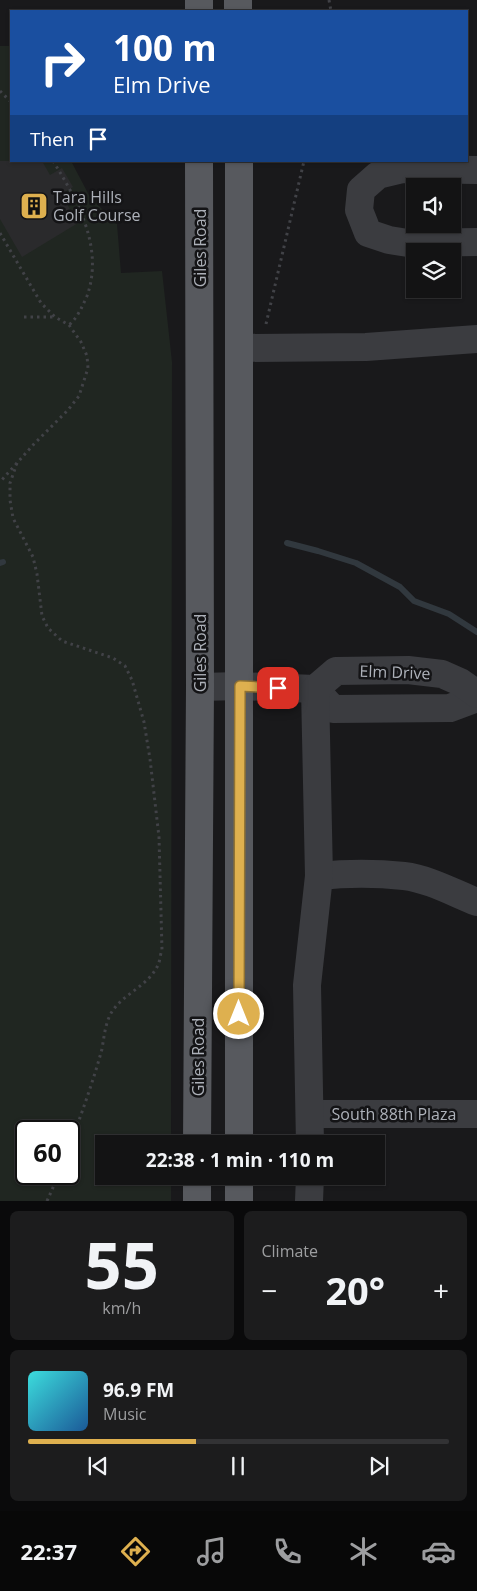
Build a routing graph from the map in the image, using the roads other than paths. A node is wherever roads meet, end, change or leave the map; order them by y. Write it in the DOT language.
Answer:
graph roads {
  1 [pos="199,162"];
  2 [pos="239,162"];
  3 [pos="477,170"];
  4 [pos="477,242"];
  5 [pos="477,339"];
  6 [pos="250,348"];
  7 [pos="240,686"];
  8 [pos="200,687"];
  9 [pos="315,689"];
  10 [pos="477,694"];
  11 [pos="477,698"];
  12 [pos="319,876"];
  13 [pos="477,902"];
  14 [pos="311,1114"];
  15 [pos="477,1114"];
  16 [pos="197,1135"];
  17 [pos="239,1135"];
  18 [pos="310,1135"];
  19 [pos="197,1185"];
  20 [pos="239,1185"];
  21 [pos="310,1185"];
  22 [pos="197,1201"];
  23 [pos="239,1201"];
  24 [pos="310,1201"];
  1 -- 8 [label="main road, Giles Road"];
  2 -- 6 [label="main road"];
  3 -- 4 [label="street"];
  5 -- 6 [label="street"];
  6 -- 7 [label="main road"];
  7 -- 8 [label="street"];
  7 -- 9 [label="street"];
  7 -- 17 [label="main road"];
  8 -- 16 [label="main road, Giles Road"];
  9 -- 10 [label="street, Elm Drive"];
  9 -- 11 [label="street"];
  9 -- 12 [label="street"];
  12 -- 13 [label="street"];
  12 -- 14 [label="street"];
  14 -- 15 [label="street, South 88th Plaza"];
  14 -- 18 [label="street"];
  19 -- 22 [label="main road"];
  20 -- 23 [label="main road"];
  21 -- 24 [label="street"];
}
